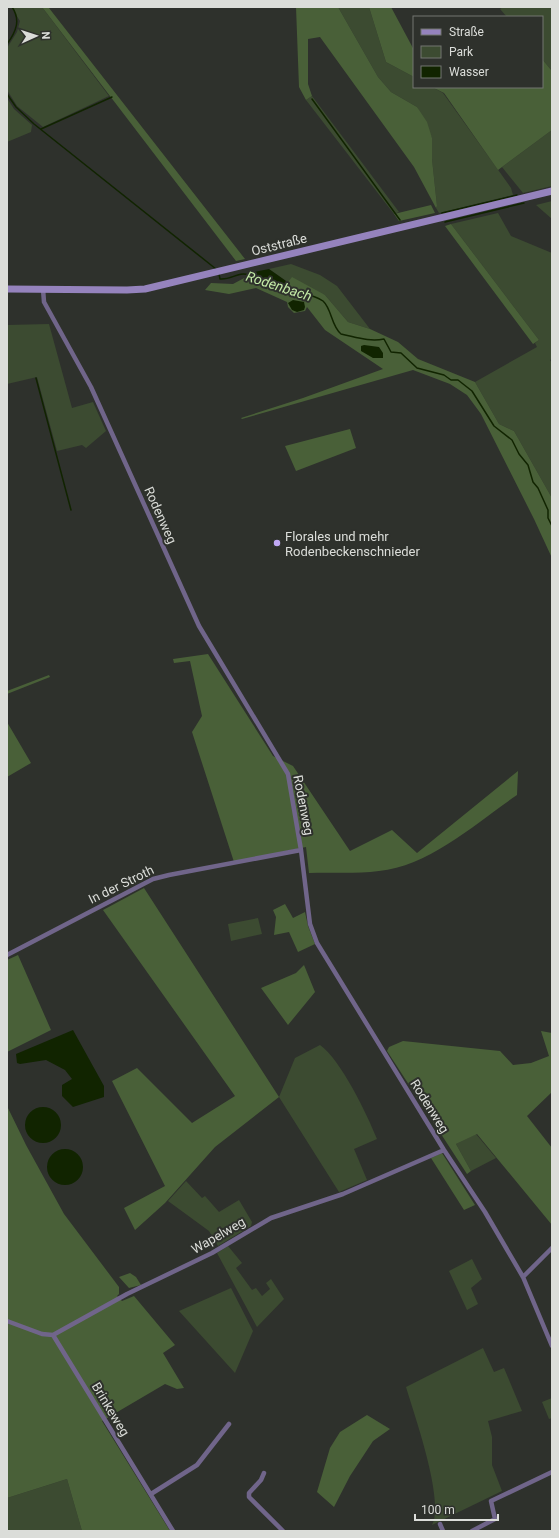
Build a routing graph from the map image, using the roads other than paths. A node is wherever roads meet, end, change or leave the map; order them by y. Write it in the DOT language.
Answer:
graph roads {
  1 [pos="552,191"];
  2 [pos="7,289"];
  3 [pos="43,289"];
  4 [pos="302,850"];
  5 [pos="7,956"];
  6 [pos="444,1150"];
  7 [pos="552,1248"];
  8 [pos="523,1277"];
  9 [pos="7,1321"];
  10 [pos="53,1335"];
  11 [pos="552,1346"];
  12 [pos="229,1424"];
  13 [pos="552,1472"];
  14 [pos="264,1473"];
  15 [pos="151,1494"];
  16 [pos="440,1524"];
  17 [pos="173,1531"];
  18 [pos="283,1531"];
  19 [pos="443,1531"];
  20 [pos="472,1531"];
  1 -- 3 [label="main road, Oststraße"];
  2 -- 3 [label="main road, Oststraße"];
  3 -- 4 [label="street, Rodenweg"];
  4 -- 5 [label="street, In der Stroth"];
  4 -- 6 [label="street, Rodenweg"];
  6 -- 8 [label="street, Rodenweg"];
  6 -- 10 [label="street, Wapelweg"];
  7 -- 8 [label="street"];
  8 -- 11 [label="street, Rodenweg"];
  9 -- 10 [label="street"];
  10 -- 15 [label="street, Brinkeweg"];
  12 -- 15 [label="street"];
  13 -- 20 [label="street"];
  14 -- 18 [label="street"];
  15 -- 17 [label="street, Brinkeweg"];
  16 -- 19 [label="street"];
}
